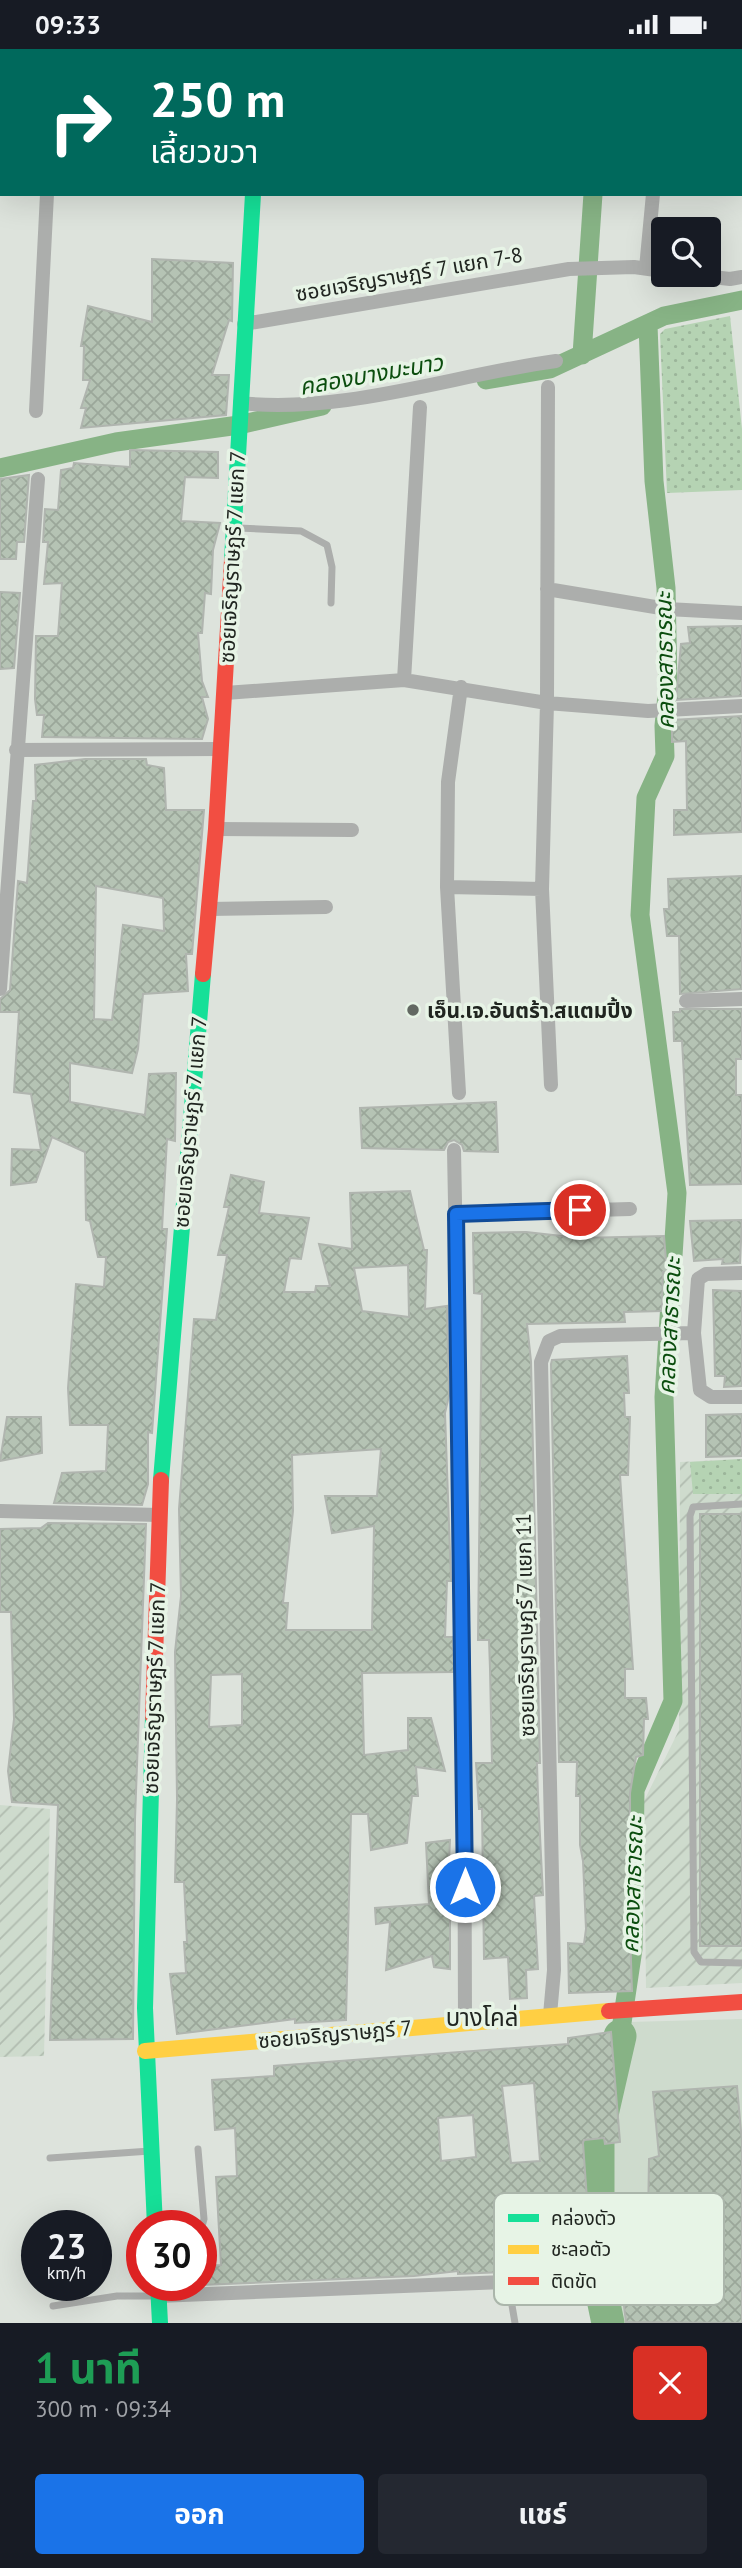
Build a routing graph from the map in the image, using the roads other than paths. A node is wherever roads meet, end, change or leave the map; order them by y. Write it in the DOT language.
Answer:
graph roads {
  1 [pos="47,196"];
  2 [pos="253,196"];
  3 [pos="653,196"];
  4 [pos="646,268"];
  5 [pos="651,269"];
  6 [pos="742,277"];
  7 [pos="721,278"];
  8 [pos="244,324"];
  9 [pos="556,362"];
  10 [pos="548,387"];
  11 [pos="240,406"];
  12 [pos="420,407"];
  13 [pos="36,411"];
  14 [pos="38,479"];
  15 [pos="233,528"];
  16 [pos="547,589"];
  17 [pos="331,603"];
  18 [pos="742,613"];
  19 [pos="404,680"];
  20 [pos="461,687"];
  21 [pos="225,693"];
  22 [pos="547,702"];
  23 [pos="742,706"];
  24 [pos="220,749"];
  25 [pos="16,750"];
  26 [pos="0,767"];
  27 [pos="16,768"];
  28 [pos="216,829"];
  29 [pos="352,830"];
  30 [pos="447,887"];
  31 [pos="542,889"];
  32 [pos="326,907"];
  33 [pos="209,908"];
  34 [pos="0,989"];
  35 [pos="742,999"];
  36 [pos="686,1002"];
  37 [pos="551,1085"];
  38 [pos="459,1094"];
  39 [pos="454,1150"];
  40 [pos="630,1209"];
  41 [pos="456,1214"];
  42 [pos="742,1273"];
  43 [pos="688,1333"];
  44 [pos="742,1397"];
  45 [pos="742,1504"];
  46 [pos="0,1511"];
  47 [pos="159,1515"];
  48 [pos="742,1963"];
  49 [pos="742,2003"];
  50 [pos="550,2015"];
  51 [pos="465,2022"];
  52 [pos="145,2051"];
  53 [pos="198,2149"];
  54 [pos="151,2151"];
  55 [pos="50,2158"];
  56 [pos="154,2210"];
  57 [pos="203,2210"];
  58 [pos="494,2282"];
  59 [pos="217,2289"];
  60 [pos="126,2296"];
  61 [pos="159,2301"];
  62 [pos="512,2305"];
  63 [pos="53,2306"];
  64 [pos="160,2323"];
  65 [pos="515,2323"];
  1 -- 13 [label="street"];
  2 -- 8 [label="street, ซอยเจริญราษฎร์ 7 แยก 7"];
  3 -- 4 [label="street"];
  4 -- 5 [label="street, ซอยเจริญราษฎร์ 7 แยก 7-8"];
  4 -- 8 [label="street, ซอยเจริญราษฎร์ 7 แยก 7-8"];
  6 -- 7 [label="street"];
  8 -- 11 [label="street, ซอยเจริญราษฎร์ 7 แยก 7"];
  9 -- 11 [label="street"];
  10 -- 16 [label="street"];
  11 -- 15 [label="street, ซอยเจริญราษฎร์ 7 แยก 7"];
  12 -- 19 [label="street"];
  14 -- 25 [label="street"];
  15 -- 17 [label="lane"];
  15 -- 21 [label="street, ซอยเจริญราษฎร์ 7 แยก 7"];
  16 -- 18 [label="street"];
  16 -- 22 [label="street"];
  19 -- 20 [label="street"];
  19 -- 21 [label="street"];
  20 -- 22 [label="street"];
  20 -- 30 [label="street"];
  21 -- 24 [label="street, ซอยเจริญราษฎร์ 7 แยก 7"];
  22 -- 23 [label="street"];
  22 -- 31 [label="street"];
  24 -- 25 [label="street"];
  24 -- 28 [label="street, ซอยเจริญราษฎร์ 7 แยก 7"];
  25 -- 27 [label="street"];
  26 -- 27 [label="street"];
  27 -- 34 [label="street"];
  28 -- 29 [label="street"];
  28 -- 33 [label="street, ซอยเจริญราษฎร์ 7 แยก 7"];
  30 -- 31 [label="street"];
  30 -- 38 [label="street"];
  31 -- 37 [label="street"];
  32 -- 33 [label="street"];
  33 -- 47 [label="street, ซอยเจริญราษฎร์ 7 แยก 7"];
  35 -- 36 [label="street"];
  39 -- 41 [label="street"];
  40 -- 41 [label="street"];
  41 -- 51 [label="street"];
  42 -- 43 [label="street"];
  43 -- 44 [label="street"];
  43 -- 50 [label="street, ซอยเจริญราษฎร์ 7 แยก 11"];
  45 -- 48 [label="lane"];
  46 -- 47 [label="street"];
  47 -- 52 [label="street, ซอยเจริญราษฎร์ 7 แยก 7"];
  49 -- 50 [label="street, ซอยเจริญราษฎร์ 7"];
  50 -- 51 [label="street, ซอยเจริญราษฎร์ 7"];
  51 -- 52 [label="street, ซอยเจริญราษฎร์ 7"];
  52 -- 54 [label="street"];
  53 -- 57 [label="lane"];
  54 -- 55 [label="lane"];
  54 -- 56 [label="street"];
  58 -- 59 [label="street"];
  60 -- 63 [label="lane"];
  61 -- 64 [label="street"];
  62 -- 65 [label="lane"];
}
